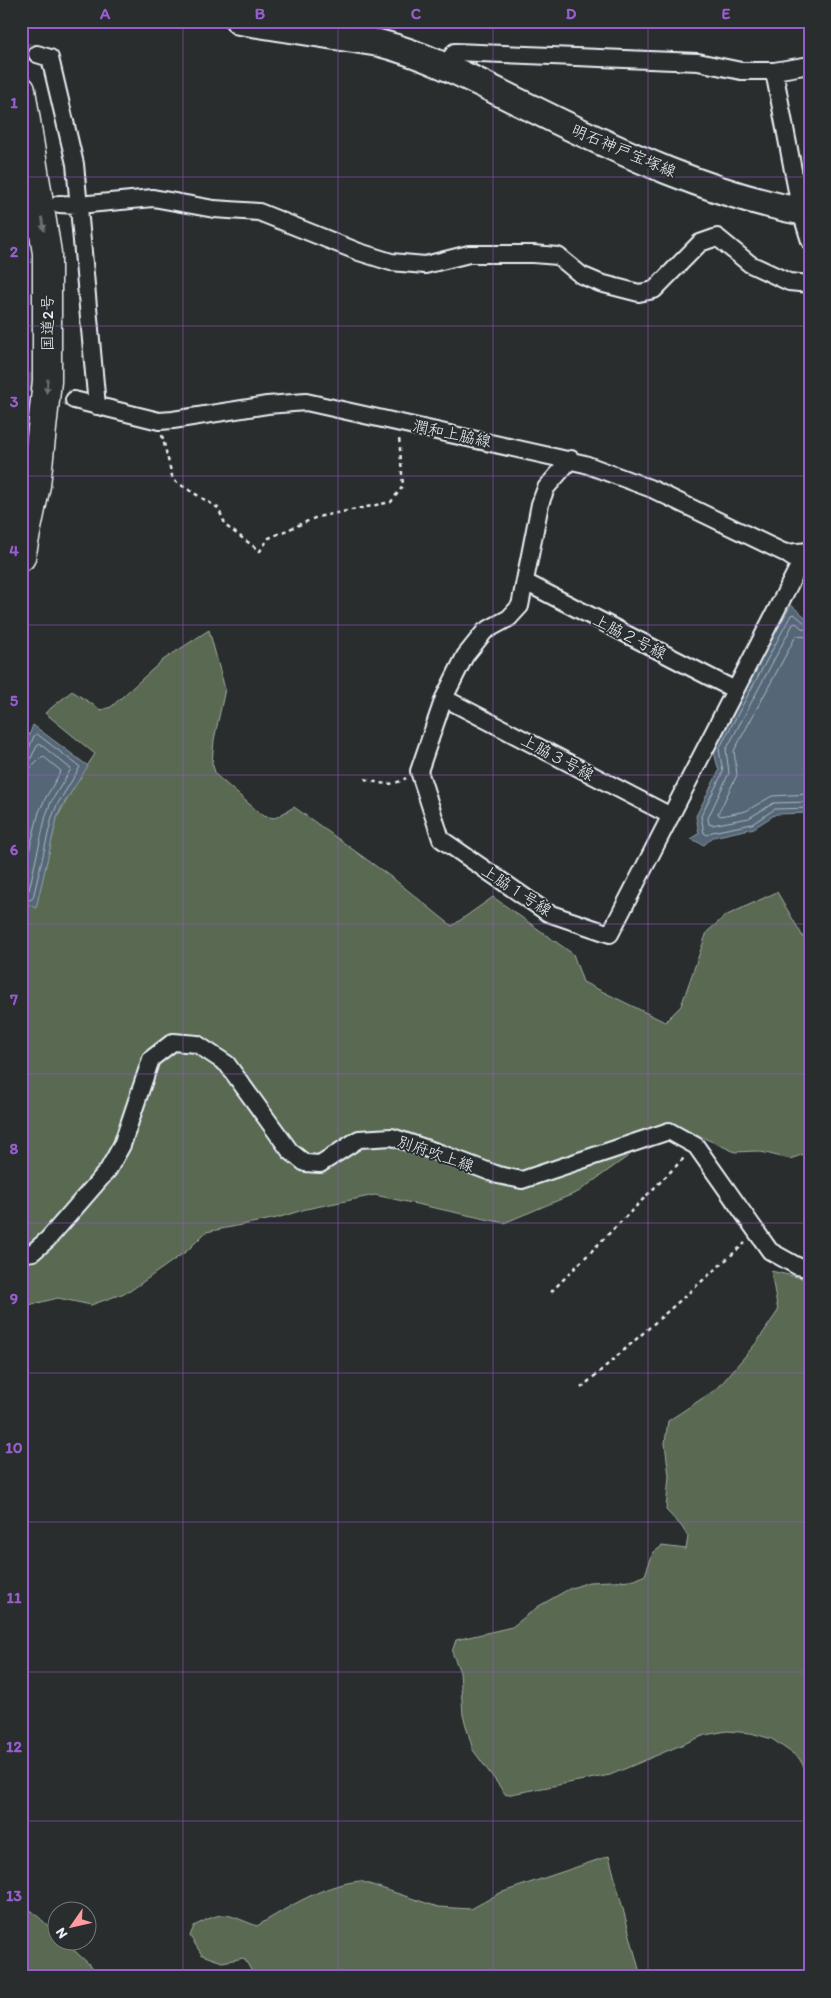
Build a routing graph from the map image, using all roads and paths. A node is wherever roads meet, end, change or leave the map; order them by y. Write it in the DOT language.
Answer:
graph roads {
  1 [pos="239,21"];
  2 [pos="37,54"];
  3 [pos="810,65"];
  4 [pos="445,66"];
  5 [pos="774,71"];
  6 [pos="21,90"];
  7 [pos="59,204"];
  8 [pos="78,204"];
  9 [pos="806,213"];
  10 [pos="810,241"];
  11 [pos="810,284"];
  12 [pos="74,400"];
  13 [pos="97,406"];
  14 [pos="159,421"];
  15 [pos="398,421"];
  16 [pos="571,459"];
  17 [pos="21,557"];
  18 [pos="807,562"];
  19 [pos="525,582"];
  20 [pos="735,690"];
  21 [pos="444,698"];
  22 [pos="419,771"];
  23 [pos="365,779"];
  24 [pos="671,816"];
  25 [pos="696,1146"];
  26 [pos="756,1233"];
  27 [pos="21,1254"];
  28 [pos="810,1268"];
  29 [pos="551,1292"];
  30 [pos="581,1388"];
  1 -- 4 [label="main road, 明石神戸宝塚線"];
  2 -- 8 [label="street"];
  3 -- 5 [label="street"];
  4 -- 5 [label="street"];
  4 -- 9 [label="main road, 明石神戸宝塚線"];
  5 -- 9 [label="street"];
  6 -- 17 [label="highway, 国道2号, one-way"];
  7 -- 8 [label="street"];
  8 -- 11 [label="street"];
  8 -- 13 [label="street"];
  9 -- 10 [label="street"];
  12 -- 13 [label="street, 潤和上脇線"];
  13 -- 14 [label="street, 潤和上脇線"];
  14 -- 15 [label="street, 潤和上脇線"];
  14 -- 15 [label="path"];
  15 -- 16 [label="street, 潤和上脇線"];
  16 -- 18 [label="street, 潤和上脇線"];
  16 -- 19 [label="street"];
  18 -- 20 [label="street, 上脇１号線"];
  19 -- 20 [label="street, 上脇２号線"];
  19 -- 21 [label="street"];
  20 -- 24 [label="street, 上脇１号線"];
  21 -- 22 [label="street"];
  21 -- 24 [label="street, 上脇３号線"];
  22 -- 23 [label="path"];
  22 -- 24 [label="street, 上脇１号線"];
  25 -- 26 [label="street, 別府吹上線"];
  25 -- 27 [label="street, 別府吹上線"];
  25 -- 29 [label="path"];
  26 -- 28 [label="street, 別府吹上線"];
  26 -- 30 [label="path"];
}
